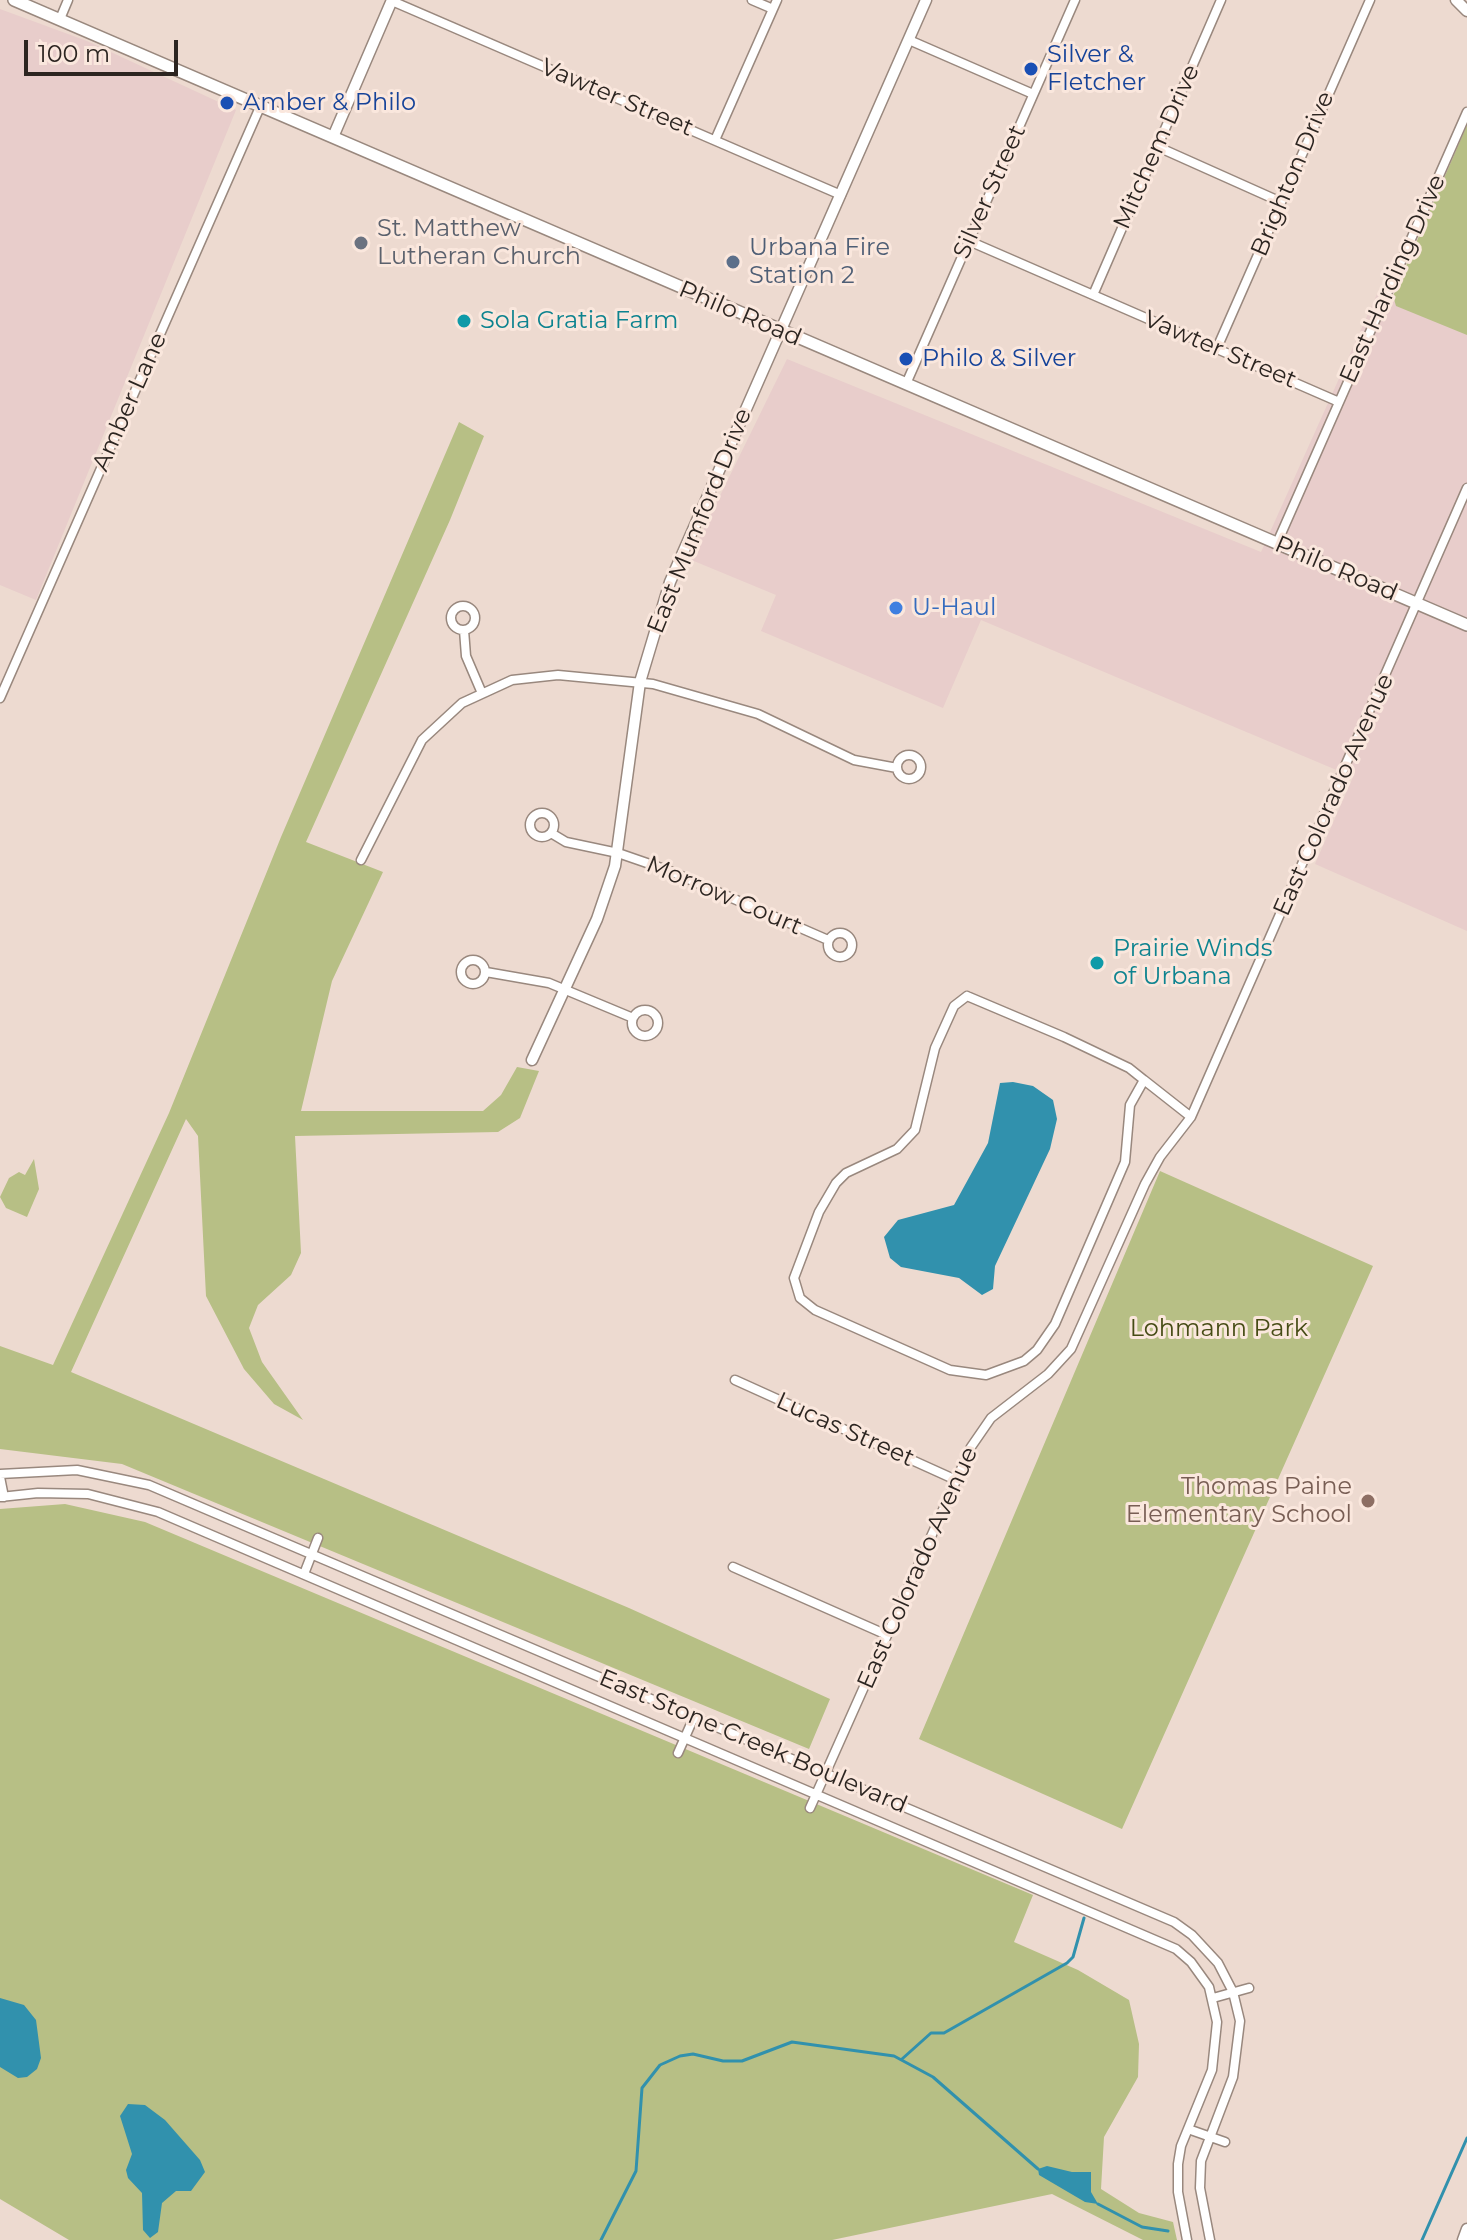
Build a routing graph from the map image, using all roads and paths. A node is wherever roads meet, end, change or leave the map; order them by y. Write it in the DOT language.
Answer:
graph roads {
  1 [pos="14,0"];
  2 [pos="68,0"];
  3 [pos="392,0"];
  4 [pos="752,0"];
  5 [pos="926,0"];
  6 [pos="1075,0"];
  7 [pos="1221,0"];
  8 [pos="1370,0"];
  9 [pos="775,5"];
  10 [pos="60,19"];
  11 [pos="909,40"];
  12 [pos="1033,94"];
  13 [pos="260,107"];
  14 [pos="1467,112"];
  15 [pos="333,137"];
  16 [pos="715,140"];
  17 [pos="1158,147"];
  18 [pos="841,195"];
  19 [pos="1281,202"];
  20 [pos="969,241"];
  21 [pos="1093,295"];
  22 [pos="781,331"];
  23 [pos="1217,348"];
  24 [pos="906,384"];
  25 [pos="1339,402"];
  26 [pos="1467,488"];
  27 [pos="1277,543"];
  28 [pos="1417,604"];
  29 [pos="1467,625"];
  30 [pos="464,630"];
  31 [pos="640,682"];
  32 [pos="481,691"];
  33 [pos="0,698"];
  34 [pos="897,768"];
  35 [pos="551,833"];
  36 [pos="618,853"];
  37 [pos="361,860"];
  38 [pos="828,940"];
  39 [pos="486,972"];
  40 [pos="565,989"];
  41 [pos="633,1018"];
  42 [pos="532,1060"];
  43 [pos="1144,1080"];
  44 [pos="1191,1117"];
  45 [pos="735,1380"];
  46 [pos="0,1476"];
  47 [pos="956,1480"];
  48 [pos="2,1497"];
  49 [pos="318,1538"];
  50 [pos="312,1554"];
  51 [pos="733,1567"];
  52 [pos="304,1574"];
  53 [pos="887,1635"];
  54 [pos="694,1717"];
  55 [pos="685,1738"];
  56 [pos="678,1753"];
  57 [pos="826,1773"];
  58 [pos="817,1793"];
  59 [pos="810,1808"];
  60 [pos="1112,1895"];
  61 [pos="1103,1915"];
  62 [pos="1249,1988"];
  63 [pos="1233,1992"];
  64 [pos="1213,1998"];
  65 [pos="1188,2129"];
  66 [pos="1208,2136"];
  67 [pos="1225,2142"];
  68 [pos="1467,2229"];
  69 [pos="1187,2240"];
  70 [pos="1210,2240"];
  71 [pos="1463,2240"];
  1 -- 10 [label="main road, Philo Road"];
  2 -- 10 [label="street"];
  3 -- 15 [label="street"];
  3 -- 16 [label="street, Vawter Street"];
  4 -- 9 [label="street"];
  5 -- 11 [label="street, East Mumford Drive"];
  6 -- 12 [label="street, Silver Street"];
  7 -- 17 [label="street, Mitchem Drive"];
  8 -- 19 [label="street, Brighton Drive"];
  9 -- 16 [label="street"];
  10 -- 13 [label="main road, Philo Road"];
  11 -- 12 [label="street"];
  11 -- 18 [label="street, East Mumford Drive"];
  12 -- 20 [label="street, Silver Street"];
  13 -- 15 [label="main road, Philo Road"];
  13 -- 33 [label="street, Amber Lane"];
  14 -- 25 [label="street, East Harding Drive"];
  15 -- 22 [label="main road, Philo Road"];
  16 -- 18 [label="street, Vawter Street"];
  17 -- 19 [label="street"];
  17 -- 21 [label="street, Mitchem Drive"];
  18 -- 22 [label="street, East Mumford Drive"];
  19 -- 23 [label="street, Brighton Drive"];
  20 -- 21 [label="street, Vawter Street"];
  20 -- 24 [label="street, Silver Street"];
  21 -- 23 [label="street, Vawter Street"];
  22 -- 24 [label="main road, Philo Road"];
  22 -- 31 [label="street, East Mumford Drive"];
  23 -- 25 [label="street, Vawter Street"];
  24 -- 27 [label="main road, Philo Road"];
  25 -- 27 [label="street, East Harding Drive"];
  26 -- 28 [label="street, East Colorado Avenue"];
  27 -- 28 [label="main road, Philo Road"];
  28 -- 29 [label="main road, Philo Road"];
  28 -- 44 [label="street, East Colorado Avenue"];
  30 -- 32 [label="street"];
  31 -- 32 [label="street"];
  31 -- 34 [label="street"];
  31 -- 36 [label="street, East Mumford Drive"];
  32 -- 37 [label="street"];
  35 -- 36 [label="street, Morrow Court"];
  36 -- 38 [label="street, Morrow Court"];
  36 -- 40 [label="street, East Mumford Drive"];
  39 -- 40 [label="street"];
  40 -- 41 [label="street"];
  40 -- 42 [label="street, East Mumford Drive"];
  43 -- 43 [label="street"];
  43 -- 44 [label="street"];
  44 -- 47 [label="street, East Colorado Avenue"];
  45 -- 47 [label="street, Lucas Street"];
  46 -- 48 [label="street"];
  46 -- 50 [label="street, East Stone Creek Boulevard"];
  47 -- 53 [label="street, East Colorado Avenue"];
  48 -- 52 [label="street, East Stone Creek Boulevard"];
  49 -- 50 [label="street"];
  50 -- 52 [label="street"];
  50 -- 54 [label="street, East Stone Creek Boulevard"];
  51 -- 53 [label="street"];
  52 -- 55 [label="street, East Stone Creek Boulevard"];
  53 -- 57 [label="street, East Colorado Avenue"];
  54 -- 55 [label="street"];
  54 -- 57 [label="street, East Stone Creek Boulevard"];
  55 -- 56 [label="street"];
  55 -- 58 [label="street, East Stone Creek Boulevard"];
  57 -- 58 [label="street, East Colorado Avenue"];
  57 -- 60 [label="street, East Stone Creek Boulevard"];
  58 -- 59 [label="street, East Colorado Avenue"];
  58 -- 61 [label="street, East Stone Creek Boulevard"];
  60 -- 61 [label="street"];
  60 -- 63 [label="street, East Stone Creek Boulevard"];
  61 -- 64 [label="street, East Stone Creek Boulevard"];
  62 -- 63 [label="street"];
  63 -- 64 [label="street"];
  63 -- 66 [label="street, East Stone Creek Boulevard"];
  64 -- 65 [label="street, East Stone Creek Boulevard"];
  65 -- 66 [label="street"];
  65 -- 69 [label="street, East Stone Creek Boulevard"];
  66 -- 67 [label="street"];
  66 -- 70 [label="street, East Stone Creek Boulevard"];
  68 -- 71 [label="street"];
}
